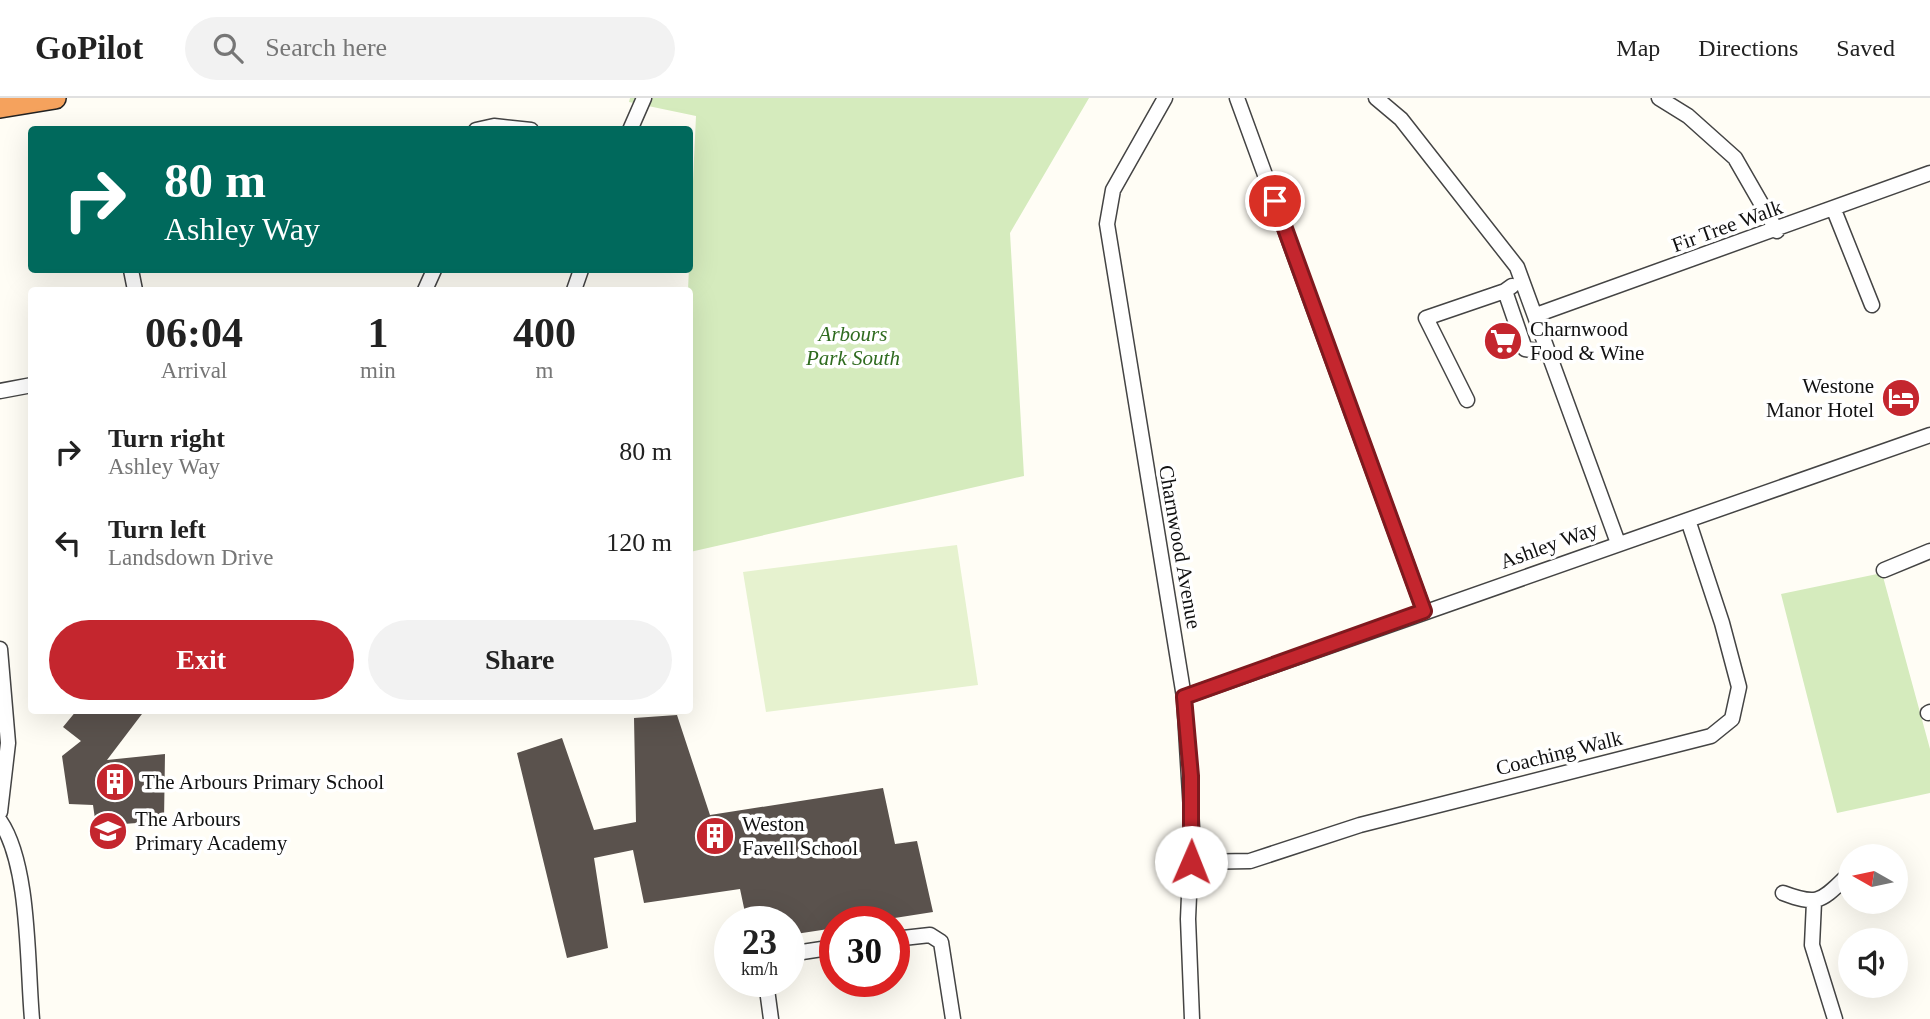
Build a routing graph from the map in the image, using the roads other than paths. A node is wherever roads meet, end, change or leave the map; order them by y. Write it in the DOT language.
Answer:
graph roads {
  1 [pos="55,98"];
  2 [pos="644,98"];
  3 [pos="1165,98"];
  4 [pos="1237,98"];
  5 [pos="1376,98"];
  6 [pos="1659,98"];
  7 [pos="0,107"];
  8 [pos="633,126"];
  9 [pos="1930,173"];
  10 [pos="1834,210"];
  11 [pos="1777,231"];
  12 [pos="1522,278"];
  13 [pos="1505,291"];
  14 [pos="1872,305"];
  15 [pos="1536,315"];
  16 [pos="1549,353"];
  17 [pos="28,385"];
  18 [pos="0,391"];
  19 [pos="1467,400"];
  20 [pos="1930,435"];
  21 [pos="1688,520"];
  22 [pos="1618,543"];
  23 [pos="1930,551"];
  24 [pos="1884,570"];
  25 [pos="1424,611"];
  26 [pos="0,649"];
  27 [pos="1184,697"];
  28 [pos="0,812"];
  29 [pos="0,821"];
  30 [pos="1191,862"];
  31 [pos="1838,885"];
  32 [pos="1783,893"];
  33 [pos="1814,902"];
  34 [pos="910,937"];
  35 [pos="768,997"];
  36 [pos="32,1019"];
  37 [pos="771,1019"];
  38 [pos="953,1019"];
  39 [pos="1192,1019"];
  40 [pos="1835,1019"];
  1 -- 7 [label="highway"];
  2 -- 8 [label="street"];
  3 -- 27 [label="street, Charnwood Avenue"];
  4 -- 25 [label="street"];
  5 -- 12 [label="street"];
  6 -- 11 [label="street"];
  9 -- 10 [label="street, Fir Tree Walk"];
  10 -- 11 [label="street, Fir Tree Walk"];
  10 -- 14 [label="street"];
  11 -- 15 [label="street, Fir Tree Walk"];
  12 -- 13 [label="street"];
  12 -- 15 [label="street"];
  13 -- 16 [label="street"];
  13 -- 19 [label="street"];
  15 -- 16 [label="street"];
  16 -- 22 [label="street"];
  17 -- 18 [label="street"];
  20 -- 21 [label="street, Ashley Way"];
  21 -- 22 [label="street, Ashley Way"];
  21 -- 30 [label="street, Coaching Walk"];
  22 -- 25 [label="street, Ashley Way"];
  23 -- 24 [label="street"];
  25 -- 27 [label="street, Ashley Way"];
  26 -- 28 [label="street"];
  27 -- 30 [label="street, Charnwood Avenue"];
  29 -- 36 [label="street"];
  30 -- 39 [label="street, Charnwood Avenue"];
  31 -- 33 [label="street"];
  32 -- 33 [label="street"];
  33 -- 40 [label="street"];
  34 -- 38 [label="street"];
  35 -- 37 [label="street"];
}
